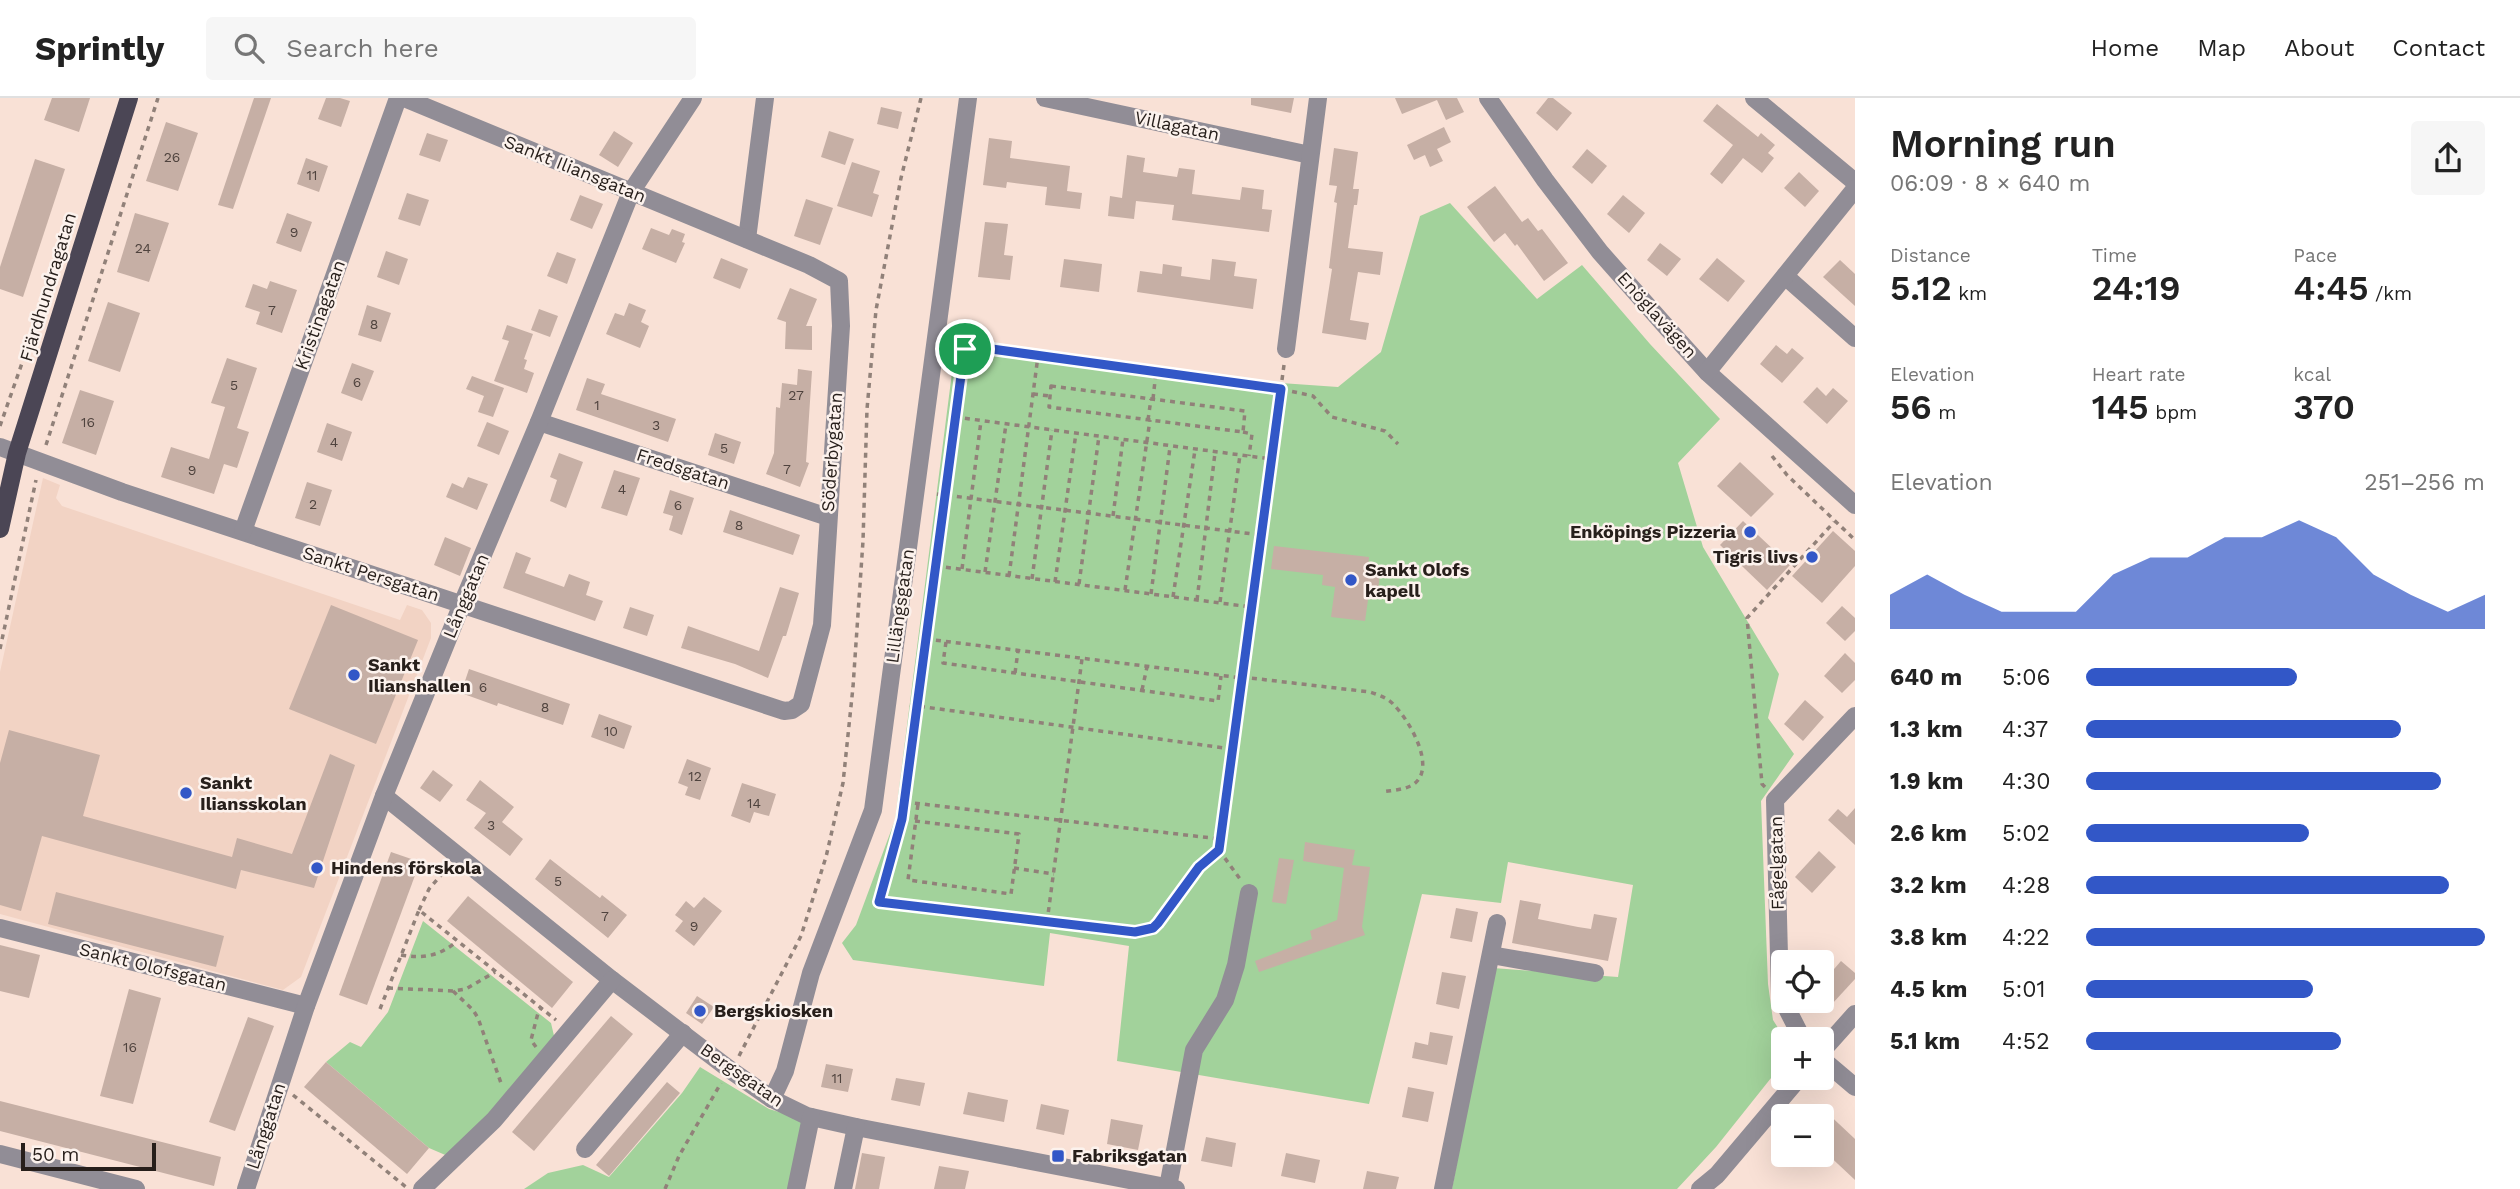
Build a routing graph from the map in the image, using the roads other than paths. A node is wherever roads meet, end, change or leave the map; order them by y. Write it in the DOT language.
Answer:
graph roads {
  1 [pos="130,98"];
  2 [pos="398,98"];
  3 [pos="404,98"];
  4 [pos="693,98"];
  5 [pos="765,98"];
  6 [pos="968,98"];
  7 [pos="1045,98"];
  8 [pos="1318,98"];
  9 [pos="1488,98"];
  10 [pos="1754,98"];
  11 [pos="1310,155"];
  12 [pos="1855,182"];
  13 [pos="1855,189"];
  14 [pos="631,192"];
  15 [pos="747,239"];
  16 [pos="1785,276"];
  17 [pos="1855,338"];
  18 [pos="1286,349"];
  19 [pos="1707,372"];
  20 [pos="539,422"];
  21 [pos="9,450"];
  22 [pos="1855,505"];
  23 [pos="828,517"];
  24 [pos="0,530"];
  25 [pos="243,531"];
  26 [pos="462,604"];
  27 [pos="784,711"];
  28 [pos="1855,716"];
  29 [pos="384,796"];
  30 [pos="1249,893"];
  31 [pos="1497,923"];
  32 [pos="0,928"];
  33 [pos="1491,955"];
  34 [pos="1594,972"];
  35 [pos="612,980"];
  36 [pos="306,1006"];
  37 [pos="1855,1014"];
  38 [pos="1796,1027"];
  39 [pos="683,1033"];
  40 [pos="1834,1038"];
  41 [pos="1834,1069"];
  42 [pos="1855,1087"];
  43 [pos="1789,1090"];
  44 [pos="772,1099"];
  45 [pos="811,1117"];
  46 [pos="856,1127"];
  47 [pos="585,1149"];
  48 [pos="0,1154"];
  49 [pos="1172,1188"];
  50 [pos="136,1189"];
  51 [pos="246,1189"];
  52 [pos="422,1189"];
  53 [pos="796,1189"];
  54 [pos="843,1189"];
  55 [pos="1443,1189"];
  56 [pos="1700,1189"];
  1 -- 21 [label="main road, Fjärdhundragatan"];
  2 -- 25 [label="street, Kristinagatan"];
  3 -- 14 [label="street, Sankt Iliansgatan"];
  4 -- 14 [label="street, Långgatan"];
  5 -- 15 [label="street"];
  6 -- 44 [label="street, Lillängsgatan"];
  7 -- 11 [label="street, Villagatan"];
  8 -- 11 [label="street"];
  9 -- 19 [label="street, Enöglavägen"];
  10 -- 12 [label="street"];
  11 -- 18 [label="street"];
  13 -- 16 [label="street"];
  14 -- 15 [label="street, Sankt Iliansgatan"];
  14 -- 20 [label="street, Långgatan"];
  15 -- 23 [label="street, Söderbygatan"];
  16 -- 17 [label="street"];
  16 -- 19 [label="street"];
  19 -- 22 [label="street, Enöglavägen"];
  20 -- 23 [label="street, Fredsgatan"];
  20 -- 26 [label="street, Långgatan"];
  21 -- 24 [label="main road, Fjärdhundragatan"];
  21 -- 25 [label="street, Sankt Persgatan"];
  23 -- 27 [label="street, Söderbygatan"];
  25 -- 26 [label="street, Sankt Persgatan"];
  26 -- 27 [label="street, Sankt Persgatan"];
  26 -- 29 [label="street, Långgatan"];
  28 -- 38 [label="street, Fågelgatan"];
  29 -- 35 [label="street, Bergsgatan"];
  29 -- 36 [label="street, Långgatan"];
  30 -- 49 [label="street"];
  31 -- 33 [label="street"];
  32 -- 36 [label="street, Sankt Olofsgatan"];
  33 -- 34 [label="street"];
  33 -- 55 [label="street"];
  35 -- 39 [label="street, Bergsgatan"];
  35 -- 52 [label="street"];
  36 -- 51 [label="street, Långgatan"];
  37 -- 40 [label="street"];
  39 -- 44 [label="street, Bergsgatan"];
  39 -- 47 [label="street"];
  41 -- 42 [label="street"];
  43 -- 56 [label="street"];
  44 -- 45 [label="street, Bergsgatan"];
  45 -- 46 [label="street, Bergsgatan"];
  45 -- 53 [label="street"];
  46 -- 49 [label="street, Bergsgatan"];
  46 -- 54 [label="street"];
  48 -- 50 [label="street"];
}
